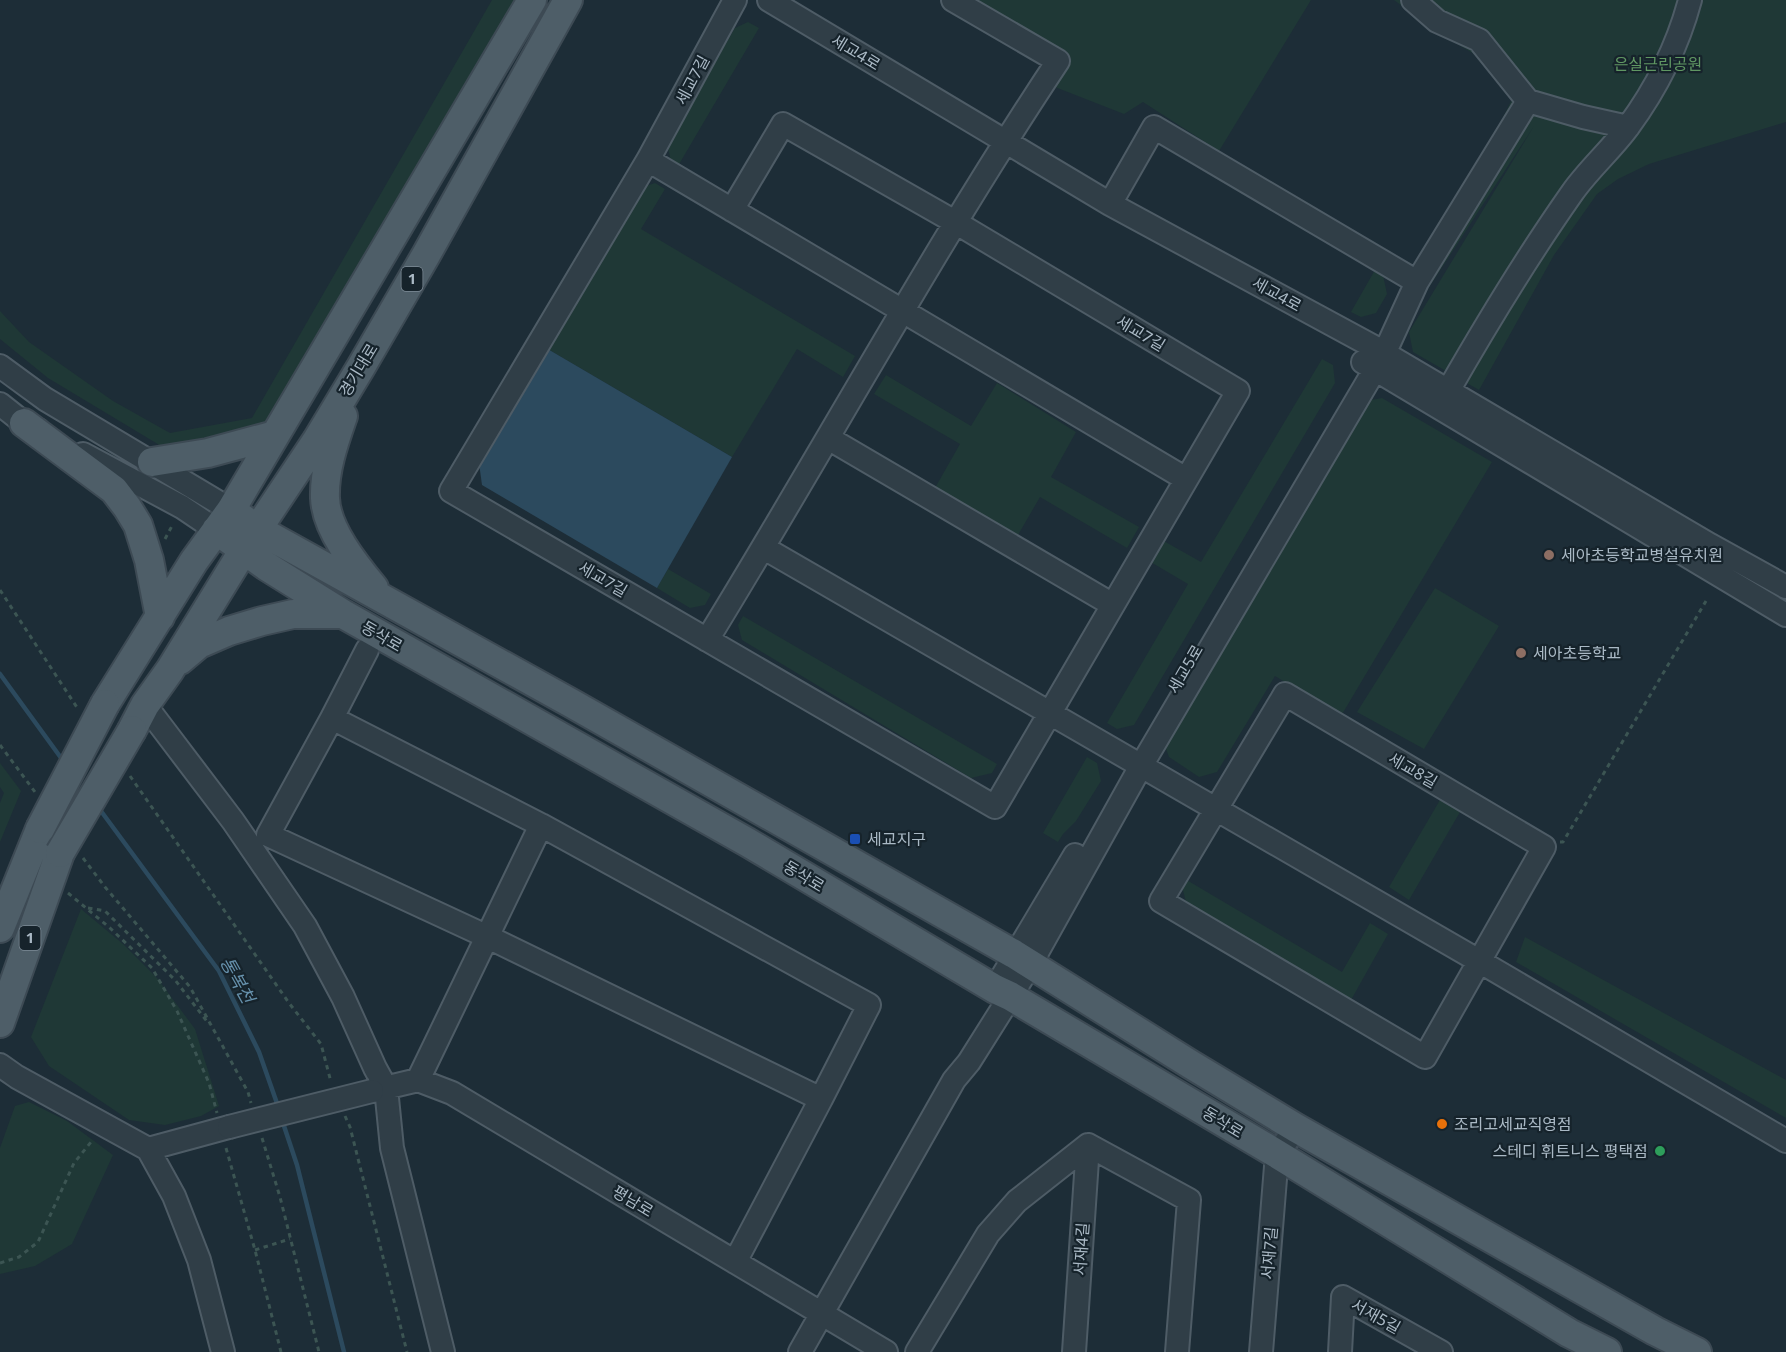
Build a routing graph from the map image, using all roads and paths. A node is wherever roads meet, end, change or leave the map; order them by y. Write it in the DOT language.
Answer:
graph roads {
  1 [pos="532,0"];
  2 [pos="568,0"];
  3 [pos="735,0"];
  4 [pos="769,0"];
  5 [pos="953,0"];
  6 [pos="1413,0"];
  7 [pos="1690,0"];
  8 [pos="1528,101"];
  9 [pos="1628,127"];
  10 [pos="1006,140"];
  11 [pos="648,160"];
  12 [pos="1110,204"];
  13 [pos="732,210"];
  14 [pos="955,222"];
  15 [pos="1417,282"];
  16 [pos="903,312"];
  17 [pos="1373,358"];
  18 [pos="0,366"];
  19 [pos="360,367"];
  20 [pos="1448,391"];
  21 [pos="0,404"];
  22 [pos="24,423"];
  23 [pos="275,435"];
  24 [pos="828,438"];
  25 [pos="152,462"];
  26 [pos="1186,479"];
  27 [pos="223,520"];
  28 [pos="250,540"];
  29 [pos="764,548"];
  30 [pos="1786,587"];
  31 [pos="0,590"];
  32 [pos="383,599"];
  33 [pos="1706,601"];
  34 [pos="1113,605"];
  35 [pos="343,614"];
  36 [pos="1786,615"];
  37 [pos="160,617"];
  38 [pos="707,640"];
  39 [pos="367,650"];
  40 [pos="170,670"];
  41 [pos="145,705"];
  42 [pos="94,709"];
  43 [pos="1049,713"];
  44 [pos="332,718"];
  45 [pos="0,745"];
  46 [pos="1137,763"];
  47 [pos="130,776"];
  48 [pos="35,793"];
  49 [pos="1217,809"];
  50 [pos="541,825"];
  51 [pos="1544,847"];
  52 [pos="63,860"];
  53 [pos="86,908"];
  54 [pos="0,928"];
  55 [pos="488,937"];
  56 [pos="1022,960"];
  57 [pos="1479,961"];
  58 [pos="1002,992"];
  59 [pos="0,1023"];
  60 [pos="215,1032"];
  61 [pos="0,1065"];
  62 [pos="418,1080"];
  63 [pos="333,1085"];
  64 [pos="379,1089"];
  65 [pos="820,1099"];
  66 [pos="341,1106"];
  67 [pos="254,1113"];
  68 [pos="1296,1128"];
  69 [pos="225,1129"];
  70 [pos="261,1134"];
  71 [pos="1786,1141"];
  72 [pos="91,1142"];
  73 [pos="1088,1145"];
  74 [pos="148,1149"];
  75 [pos="1277,1154"];
  76 [pos="290,1239"];
  77 [pos="255,1250"];
  78 [pos="735,1262"];
  79 [pos="0,1263"];
  80 [pos="823,1314"];
  81 [pos="223,1352"];
  82 [pos="281,1352"];
  83 [pos="319,1352"];
  84 [pos="407,1352"];
  85 [pos="443,1352"];
  86 [pos="800,1352"];
  87 [pos="886,1352"];
  88 [pos="916,1352"];
  89 [pos="1074,1352"];
  90 [pos="1177,1352"];
  91 [pos="1261,1352"];
  92 [pos="1340,1352"];
  93 [pos="1441,1352"];
  94 [pos="1607,1352"];
  95 [pos="1697,1352"];
  1 -- 23 [label="main road, 1"];
  2 -- 19 [label="main road, 경기대로 / 1"];
  3 -- 11 [label="street, 세교7길"];
  4 -- 10 [label="street, 세교4로"];
  5 -- 10 [label="street"];
  6 -- 8 [label="street"];
  7 -- 9 [label="street"];
  8 -- 9 [label="street"];
  8 -- 15 [label="street, 세교5로"];
  9 -- 20 [label="street"];
  10 -- 12 [label="street, 세교4로"];
  10 -- 14 [label="street"];
  11 -- 13 [label="street"];
  11 -- 38 [label="street, 세교7길"];
  12 -- 15 [label="street"];
  12 -- 17 [label="street, 세교4로"];
  13 -- 14 [label="street, 세교7길"];
  13 -- 16 [label="street"];
  14 -- 16 [label="street"];
  14 -- 26 [label="street, 세교7길"];
  15 -- 17 [label="street, 세교5로"];
  16 -- 24 [label="street"];
  16 -- 26 [label="street"];
  17 -- 20 [label="street, 세교4로"];
  17 -- 36 [label="street, 세교4로"];
  17 -- 46 [label="street, 세교5로"];
  18 -- 25 [label="street"];
  19 -- 28 [label="main road, 경기대로 / 1"];
  19 -- 32 [label="main road"];
  20 -- 30 [label="street, 세교4로"];
  21 -- 22 [label="street"];
  22 -- 27 [label="street"];
  22 -- 37 [label="main road"];
  23 -- 25 [label="main road"];
  23 -- 27 [label="main road, 1"];
  24 -- 29 [label="street"];
  24 -- 34 [label="street"];
  25 -- 27 [label="street"];
  26 -- 34 [label="street, 세교7길"];
  27 -- 28 [label="main road"];
  27 -- 37 [label="main road, 1"];
  28 -- 32 [label="main road, 동삭로"];
  28 -- 35 [label="main road, 동삭로"];
  28 -- 40 [label="main road, 경기대로 / 1"];
  29 -- 38 [label="street"];
  29 -- 43 [label="street"];
  31 -- 42 [label="path"];
  32 -- 56 [label="main road, 동삭로"];
  33 -- 51 [label="path"];
  34 -- 43 [label="street, 세교7길"];
  35 -- 40 [label="main road"];
  35 -- 58 [label="main road, 동삭로"];
  37 -- 42 [label="main road, 1"];
  38 -- 43 [label="street, 세교7길"];
  39 -- 44 [label="street"];
  40 -- 41 [label="main road, 경기대로 / 1"];
  41 -- 52 [label="main road, 경기대로 / 1, bridge"];
  41 -- 64 [label="street"];
  42 -- 54 [label="main road, 1, bridge"];
  43 -- 46 [label="street"];
  44 -- 50 [label="street"];
  44 -- 55 [label="street"];
  45 -- 48 [label="path"];
  46 -- 49 [label="street"];
  46 -- 56 [label="street, 세교5로"];
  47 -- 63 [label="path"];
  49 -- 51 [label="street, 세교8길"];
  49 -- 57 [label="street"];
  49 -- 57 [label="street, 세교8길"];
  50 -- 55 [label="street"];
  50 -- 65 [label="street"];
  51 -- 57 [label="street, 세교8길"];
  52 -- 53 [label="path"];
  52 -- 59 [label="main road, 1"];
  52 -- 60 [label="path"];
  53 -- 60 [label="path"];
  53 -- 69 [label="path"];
  55 -- 62 [label="street"];
  55 -- 65 [label="street"];
  56 -- 58 [label="street, 세교5로"];
  56 -- 68 [label="main road, 동삭로"];
  57 -- 71 [label="street"];
  58 -- 75 [label="main road, 동삭로"];
  58 -- 80 [label="street, 세교5로"];
  60 -- 67 [label="path"];
  61 -- 74 [label="street"];
  62 -- 64 [label="street"];
  62 -- 78 [label="street, 평남로"];
  64 -- 69 [label="street, bridge"];
  64 -- 85 [label="street"];
  65 -- 78 [label="street"];
  66 -- 84 [label="path"];
  68 -- 75 [label="street"];
  68 -- 95 [label="main road, 동삭로"];
  69 -- 74 [label="street"];
  69 -- 77 [label="path"];
  70 -- 76 [label="path"];
  72 -- 79 [label="path"];
  73 -- 88 [label="street"];
  73 -- 89 [label="street, 서재4길"];
  73 -- 90 [label="street"];
  74 -- 81 [label="street"];
  75 -- 91 [label="street, 서재7길"];
  75 -- 94 [label="main road, 동삭로"];
  76 -- 77 [label="path"];
  76 -- 83 [label="path"];
  77 -- 82 [label="path"];
  78 -- 80 [label="street, 평남로"];
  80 -- 86 [label="street, 세교5로"];
  80 -- 87 [label="street, 평남로"];
  92 -- 93 [label="street, 서재5길"];
}
